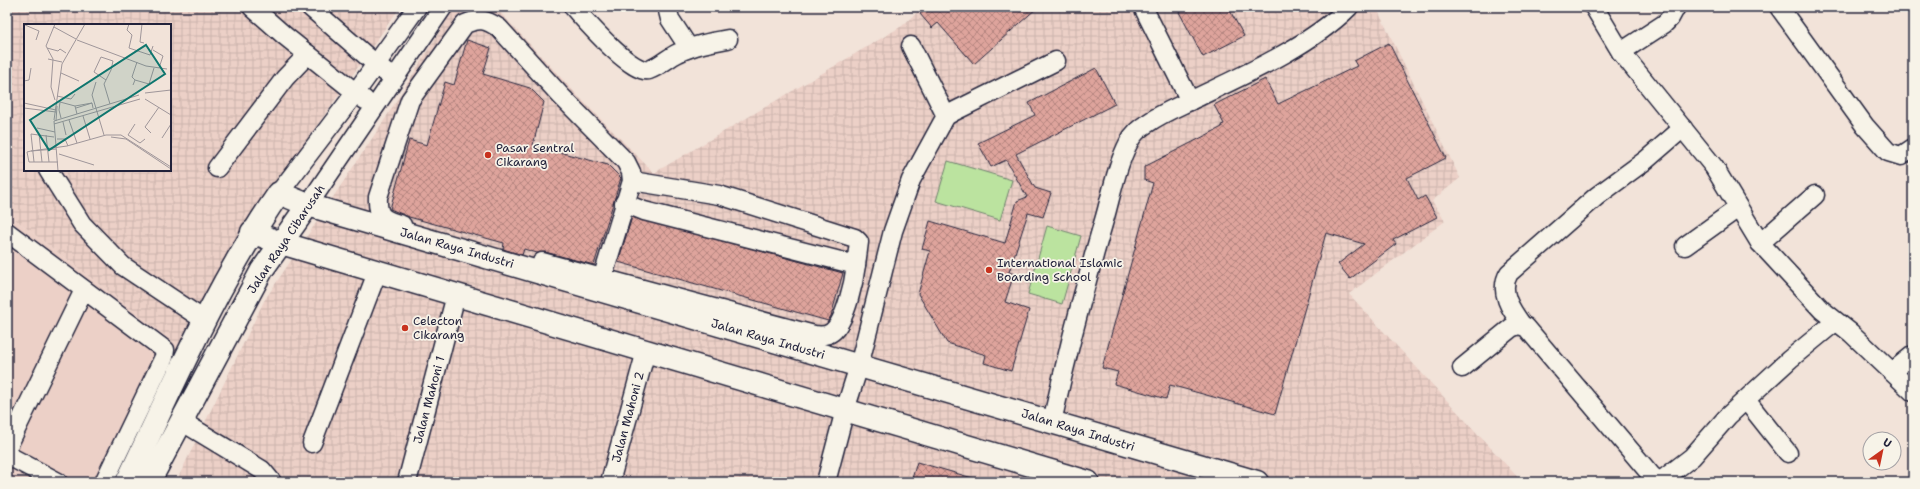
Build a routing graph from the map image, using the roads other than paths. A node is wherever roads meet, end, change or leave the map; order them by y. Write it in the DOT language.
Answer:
graph roads {
  1 [pos="252,7"];
  2 [pos="310,7"];
  3 [pos="417,7"];
  4 [pos="443,7"];
  5 [pos="573,7"];
  6 [pos="667,7"];
  7 [pos="1143,7"];
  8 [pos="1349,7"];
  9 [pos="1594,7"];
  10 [pos="1676,7"];
  11 [pos="1780,7"];
  12 [pos="728,39"];
  13 [pos="912,46"];
  14 [pos="690,48"];
  15 [pos="1621,52"];
  16 [pos="308,54"];
  17 [pos="1056,61"];
  18 [pos="376,63"];
  19 [pos="394,81"];
  20 [pos="356,92"];
  21 [pos="410,100"];
  22 [pos="1190,101"];
  23 [pos="375,108"];
  24 [pos="946,116"];
  25 [pos="1683,128"];
  26 [pos="1913,148"];
  27 [pos="217,168"];
  28 [pos="49,171"];
  29 [pos="632,181"];
  30 [pos="279,193"];
  31 [pos="1815,195"];
  32 [pos="624,203"];
  33 [pos="308,205"];
  34 [pos="1738,208"];
  35 [pos="7,232"];
  36 [pos="252,232"];
  37 [pos="280,242"];
  38 [pos="1760,243"];
  39 [pos="1685,246"];
  40 [pos="856,265"];
  41 [pos="378,270"];
  42 [pos="600,284"];
  43 [pos="84,290"];
  44 [pos="456,295"];
  45 [pos="204,320"];
  46 [pos="1835,322"];
  47 [pos="1522,325"];
  48 [pos="646,351"];
  49 [pos="1913,355"];
  50 [pos="859,366"];
  51 [pos="1462,368"];
  52 [pos="1892,372"];
  53 [pos="1913,392"];
  54 [pos="1746,400"];
  55 [pos="845,410"];
  56 [pos="181,420"];
  57 [pos="1052,422"];
  58 [pos="312,443"];
  59 [pos="7,448"];
  60 [pos="1788,452"];
  61 [pos="7,455"];
  62 [pos="58,482"];
  63 [pos="104,482"];
  64 [pos="127,482"];
  65 [pos="149,482"];
  66 [pos="272,482"];
  67 [pos="407,482"];
  68 [pos="610,482"];
  69 [pos="826,482"];
  70 [pos="1088,482"];
  71 [pos="1257,482"];
  1 -- 16 [label="street"];
  2 -- 18 [label="street"];
  3 -- 18 [label="street"];
  4 -- 19 [label="street, Jalan Raya Cibarusah"];
  5 -- 14 [label="street"];
  6 -- 14 [label="street"];
  7 -- 22 [label="street"];
  8 -- 22 [label="street"];
  9 -- 15 [label="street"];
  10 -- 15 [label="street"];
  11 -- 26 [label="street"];
  12 -- 14 [label="street"];
  13 -- 24 [label="street"];
  15 -- 25 [label="street"];
  16 -- 20 [label="street"];
  16 -- 27 [label="street"];
  17 -- 24 [label="street"];
  18 -- 19 [label="street"];
  18 -- 20 [label="street"];
  19 -- 21 [label="street"];
  19 -- 23 [label="street, Jalan Raya Cibarusah"];
  20 -- 23 [label="street"];
  20 -- 30 [label="street"];
  21 -- 29 [label="street"];
  21 -- 42 [label="street"];
  22 -- 57 [label="street"];
  23 -- 33 [label="street, Jalan Raya Cibarusah"];
  24 -- 50 [label="street"];
  25 -- 34 [label="street"];
  25 -- 47 [label="street"];
  28 -- 45 [label="street"];
  29 -- 32 [label="street"];
  29 -- 40 [label="street"];
  30 -- 33 [label="main road, Jalan Raya Industri"];
  30 -- 36 [label="main road"];
  31 -- 38 [label="street"];
  32 -- 40 [label="street"];
  32 -- 42 [label="street"];
  33 -- 37 [label="main road, Jalan Raya Cibarusah"];
  33 -- 42 [label="main road, Jalan Raya Industri"];
  34 -- 38 [label="street"];
  34 -- 39 [label="street"];
  35 -- 43 [label="street"];
  36 -- 37 [label="main road"];
  36 -- 45 [label="main road"];
  37 -- 41 [label="main road"];
  37 -- 56 [label="main road, Jalan Raya Cibarusah"];
  38 -- 46 [label="street"];
  40 -- 42 [label="street"];
  41 -- 44 [label="main road"];
  41 -- 58 [label="street"];
  42 -- 50 [label="main road, Jalan Raya Industri"];
  43 -- 59 [label="street"];
  43 -- 63 [label="street"];
  44 -- 48 [label="main road"];
  44 -- 67 [label="street, Jalan Mahoni 1"];
  45 -- 64 [label="main road"];
  46 -- 52 [label="street"];
  46 -- 54 [label="street"];
  47 -- 51 [label="street"];
  47 -- 54 [label="street"];
  48 -- 55 [label="main road"];
  48 -- 68 [label="street, Jalan Mahoni 2"];
  49 -- 52 [label="street"];
  50 -- 55 [label="street"];
  50 -- 57 [label="main road, Jalan Raya Industri"];
  52 -- 53 [label="street"];
  54 -- 60 [label="street"];
  55 -- 69 [label="street"];
  55 -- 70 [label="main road"];
  56 -- 65 [label="main road, Jalan Raya Cibarusah"];
  56 -- 66 [label="street"];
  57 -- 71 [label="main road, Jalan Raya Industri"];
  61 -- 62 [label="street"];
}
